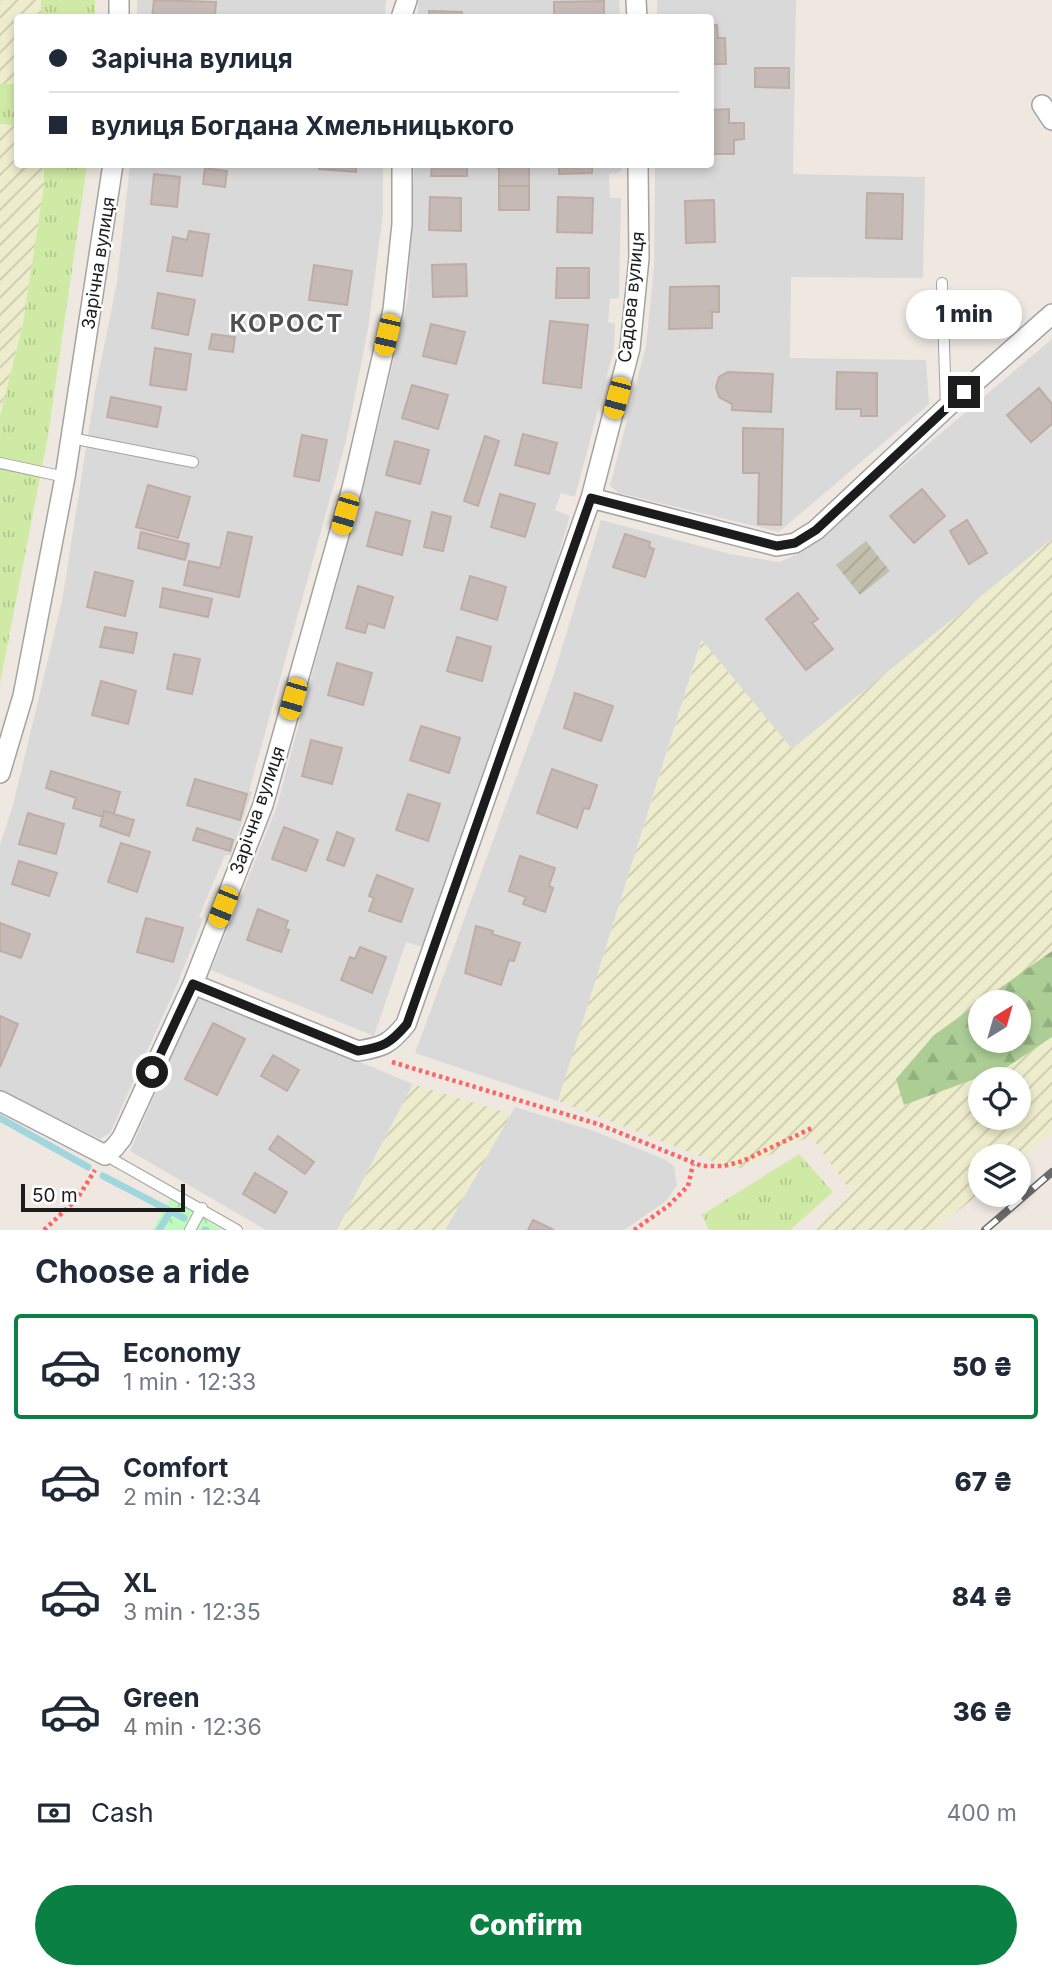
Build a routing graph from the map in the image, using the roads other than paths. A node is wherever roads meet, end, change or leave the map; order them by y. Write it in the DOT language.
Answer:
graph roads {
  1 [pos="112,168"];
  2 [pos="402,168"];
  3 [pos="638,168"];
  4 [pos="942,283"];
  5 [pos="1052,314"];
  6 [pos="946,408"];
  7 [pos="71,439"];
  8 [pos="193,462"];
  9 [pos="0,463"];
  10 [pos="65,477"];
  11 [pos="591,498"];
  12 [pos="0,773"];
  13 [pos="193,984"];
  14 [pos="0,1101"];
  15 [pos="105,1154"];
  16 [pos="202,1208"];
  17 [pos="190,1230"];
  18 [pos="237,1230"];
  1 -- 7 [label="street, Зарічна вулиця"];
  2 -- 13 [label="street, Зарічна вулиця"];
  3 -- 11 [label="street, Садова вулиця"];
  4 -- 6 [label="lane"];
  5 -- 6 [label="street"];
  6 -- 11 [label="street"];
  7 -- 8 [label="lane"];
  7 -- 10 [label="street, Зарічна вулиця"];
  9 -- 10 [label="lane"];
  10 -- 12 [label="street, Зарічна вулиця"];
  11 -- 13 [label="street, Садова вулиця"];
  13 -- 15 [label="street, Зарічна вулиця"];
  14 -- 15 [label="street"];
  15 -- 16 [label="lane"];
  16 -- 17 [label="lane"];
  16 -- 18 [label="lane"];
}
